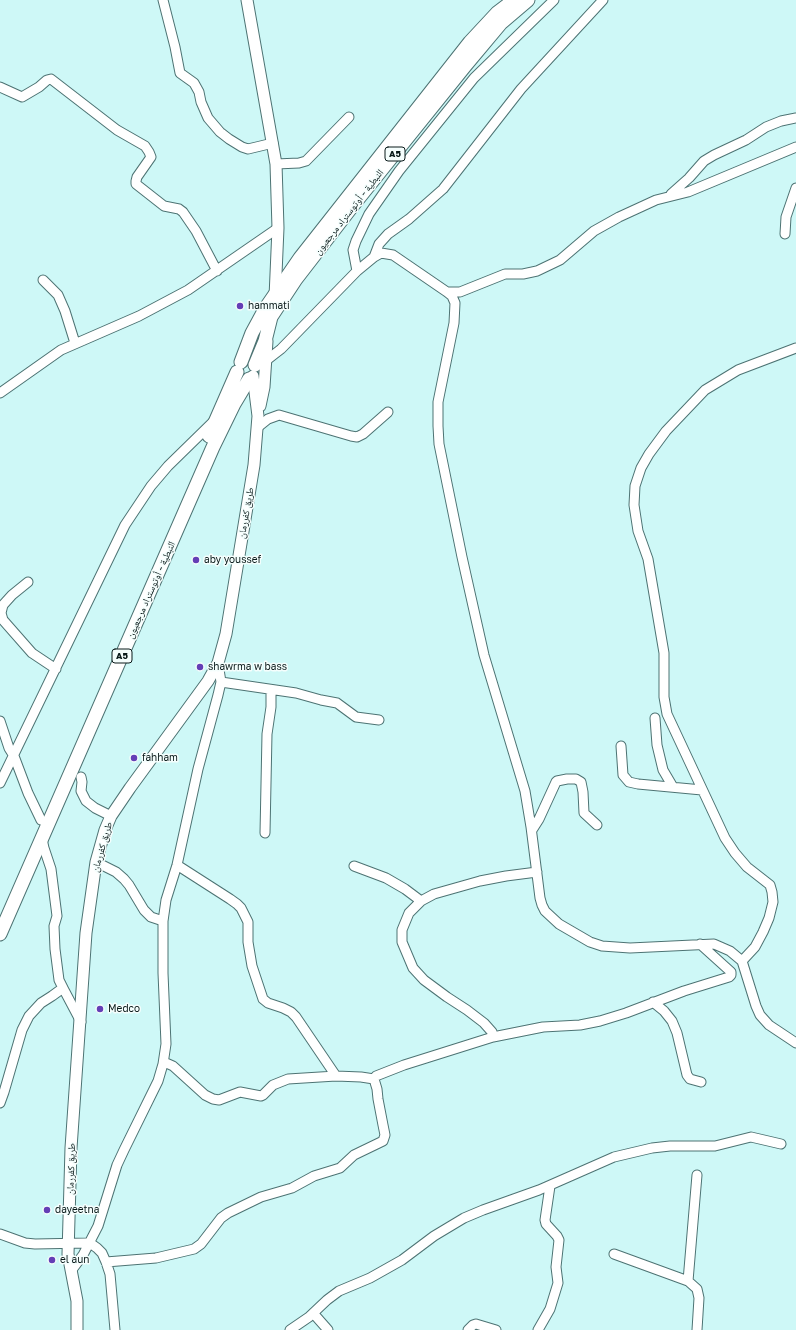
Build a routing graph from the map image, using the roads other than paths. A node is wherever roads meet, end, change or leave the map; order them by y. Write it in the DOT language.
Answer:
graph roads {
  1 [pos="163,0"];
  2 [pos="247,0"];
  3 [pos="514,0"];
  4 [pos="528,0"];
  5 [pos="554,0"];
  6 [pos="603,0"];
  7 [pos="0,87"];
  8 [pos="349,117"];
  9 [pos="796,118"];
  10 [pos="273,143"];
  11 [pos="796,147"];
  12 [pos="388,163"];
  13 [pos="276,164"];
  14 [pos="399,171"];
  15 [pos="796,188"];
  16 [pos="668,196"];
  17 [pos="278,228"];
  18 [pos="785,234"];
  19 [pos="374,257"];
  20 [pos="217,271"];
  21 [pos="357,271"];
  22 [pos="43,280"];
  23 [pos="447,292"];
  24 [pos="275,293"];
  25 [pos="270,322"];
  26 [pos="75,343"];
  27 [pos="796,348"];
  28 [pos="239,367"];
  29 [pos="256,370"];
  30 [pos="1,391"];
  31 [pos="388,412"];
  32 [pos="216,419"];
  33 [pos="258,422"];
  34 [pos="28,582"];
  35 [pos="218,663"];
  36 [pos="56,669"];
  37 [pos="221,682"];
  38 [pos="271,690"];
  39 [pos="655,718"];
  40 [pos="379,720"];
  41 [pos="0,721"];
  42 [pos="621,746"];
  43 [pos="8,750"];
  44 [pos="81,777"];
  45 [pos="0,783"];
  46 [pos="673,787"];
  47 [pos="702,790"];
  48 [pos="111,816"];
  49 [pos="41,820"];
  50 [pos="597,825"];
  51 [pos="532,830"];
  52 [pos="266,833"];
  53 [pos="42,837"];
  54 [pos="96,862"];
  55 [pos="177,865"];
  56 [pos="354,866"];
  57 [pos="537,872"];
  58 [pos="421,901"];
  59 [pos="0,912"];
  60 [pos="162,921"];
  61 [pos="0,934"];
  62 [pos="700,944"];
  63 [pos="742,961"];
  64 [pos="63,988"];
  65 [pos="653,1002"];
  66 [pos="81,1022"];
  67 [pos="783,1035"];
  68 [pos="493,1037"];
  69 [pos="796,1038"];
  70 [pos="796,1043"];
  71 [pos="164,1062"];
  72 [pos="336,1076"];
  73 [pos="374,1079"];
  74 [pos="701,1082"];
  75 [pos="0,1103"];
  76 [pos="781,1144"];
  77 [pos="697,1175"];
  78 [pos="550,1186"];
  79 [pos="0,1234"];
  80 [pos="68,1243"];
  81 [pos="90,1243"];
  82 [pos="614,1254"];
  83 [pos="106,1262"];
  84 [pos="71,1271"];
  85 [pos="688,1281"];
  86 [pos="313,1314"];
  87 [pos="77,1330"];
  88 [pos="115,1330"];
  89 [pos="290,1330"];
  90 [pos="328,1330"];
  91 [pos="468,1330"];
  92 [pos="496,1330"];
  93 [pos="538,1330"];
  94 [pos="697,1330"];
  1 -- 10 [label="street"];
  2 -- 10 [label="main road"];
  3 -- 24 [label="highway, النبطية - أوتوستراد مرجعيون / A5"];
  4 -- 12 [label="highway, النبطية - أوتوستراد مرجعيون / A5"];
  5 -- 14 [label="street"];
  6 -- 19 [label="street"];
  7 -- 20 [label="street"];
  8 -- 13 [label="street"];
  9 -- 16 [label="street"];
  10 -- 13 [label="main road"];
  11 -- 16 [label="street"];
  12 -- 14 [label="street"];
  12 -- 25 [label="highway, النبطية - أوتوستراد مرجعيون / A5"];
  13 -- 17 [label="main road"];
  14 -- 21 [label="street"];
  15 -- 18 [label="street"];
  16 -- 23 [label="street"];
  17 -- 20 [label="street"];
  17 -- 24 [label="main road"];
  19 -- 21 [label="street"];
  19 -- 23 [label="street"];
  20 -- 26 [label="street"];
  21 -- 29 [label="street"];
  22 -- 26 [label="street"];
  23 -- 51 [label="street"];
  24 -- 25 [label="main road"];
  24 -- 28 [label="highway, النبطية - أوتوستراد مرجعيون / A5"];
  25 -- 29 [label="highway, النبطية - أوتوستراد مرجعيون / A5"];
  26 -- 30 [label="street"];
  27 -- 47 [label="street"];
  28 -- 29 [label="highway"];
  28 -- 32 [label="highway, النبطية - أوتوستراد مرجعيون / A5"];
  29 -- 33 [label="main road, طريق كفررمان"];
  29 -- 33 [label="main road"];
  29 -- 53 [label="highway, النبطية - أوتوستراد مرجعيون / A5"];
  31 -- 33 [label="street"];
  32 -- 36 [label="street"];
  32 -- 49 [label="highway, النبطية - أوتوستراد مرجعيون / A5"];
  33 -- 35 [label="main road, طريق كفررمان"];
  34 -- 36 [label="street"];
  35 -- 37 [label="street"];
  35 -- 48 [label="main road, طريق كفررمان"];
  36 -- 43 [label="street"];
  37 -- 38 [label="street"];
  37 -- 55 [label="street"];
  38 -- 40 [label="street"];
  38 -- 52 [label="street"];
  39 -- 46 [label="street"];
  41 -- 43 [label="street"];
  42 -- 46 [label="street"];
  43 -- 45 [label="street"];
  43 -- 49 [label="street"];
  44 -- 48 [label="street"];
  46 -- 47 [label="street"];
  47 -- 63 [label="street"];
  48 -- 54 [label="main road, طريق كفررمان"];
  49 -- 59 [label="highway, النبطية - أوتوستراد مرجعيون / A5"];
  50 -- 51 [label="street"];
  51 -- 57 [label="street"];
  53 -- 61 [label="highway, النبطية - أوتوستراد مرجعيون / A5"];
  53 -- 64 [label="street"];
  54 -- 60 [label="street"];
  54 -- 66 [label="main road, طريق كفررمان"];
  55 -- 60 [label="street"];
  55 -- 72 [label="street"];
  56 -- 58 [label="street"];
  57 -- 58 [label="street"];
  57 -- 62 [label="street"];
  58 -- 68 [label="street"];
  60 -- 71 [label="street"];
  62 -- 63 [label="street"];
  62 -- 65 [label="street"];
  63 -- 67 [label="street"];
  64 -- 66 [label="street"];
  64 -- 75 [label="street"];
  65 -- 68 [label="street"];
  65 -- 74 [label="street"];
  66 -- 80 [label="main road, طريق كفررمان"];
  67 -- 69 [label="street"];
  67 -- 70 [label="street"];
  68 -- 73 [label="street"];
  71 -- 72 [label="street"];
  71 -- 81 [label="street"];
  72 -- 73 [label="street"];
  73 -- 83 [label="street"];
  76 -- 78 [label="street"];
  77 -- 85 [label="street"];
  78 -- 86 [label="street"];
  78 -- 93 [label="street"];
  79 -- 80 [label="street"];
  80 -- 81 [label="street"];
  80 -- 84 [label="main road, طريق كفررمان"];
  81 -- 83 [label="street"];
  81 -- 84 [label="street"];
  82 -- 85 [label="street"];
  83 -- 88 [label="street"];
  84 -- 87 [label="main road, طريق كفررمان"];
  85 -- 94 [label="street"];
  86 -- 89 [label="street"];
  86 -- 90 [label="street"];
  91 -- 92 [label="street"];
}
